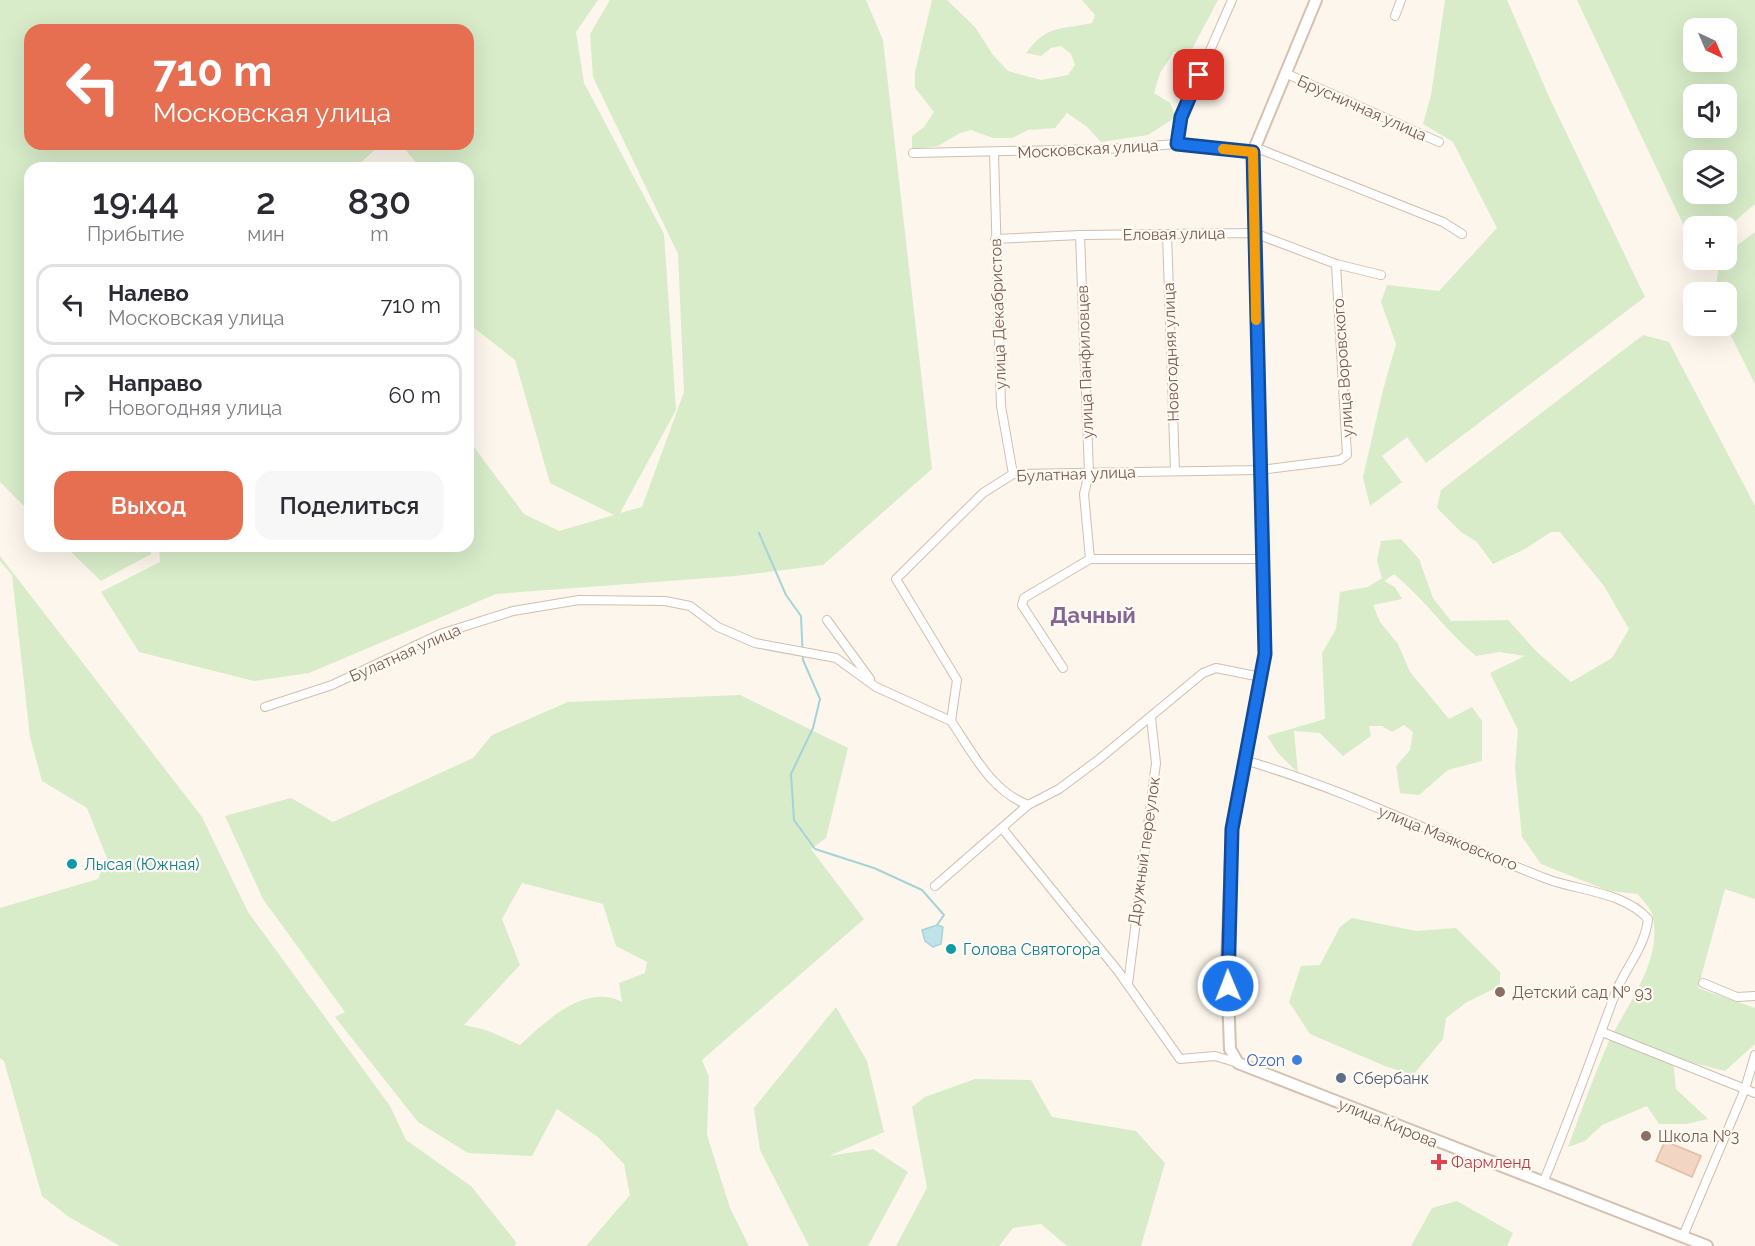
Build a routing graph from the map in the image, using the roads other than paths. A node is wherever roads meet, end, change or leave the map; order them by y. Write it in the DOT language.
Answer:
graph roads {
  1 [pos="1232,0"];
  2 [pos="1316,0"];
  3 [pos="1401,0"];
  4 [pos="1395,16"];
  5 [pos="1285,74"];
  6 [pos="1439,142"];
  7 [pos="1177,144"];
  8 [pos="1253,152"];
  9 [pos="913,153"];
  10 [pos="994,153"];
  11 [pos="1254,233"];
  12 [pos="1167,234"];
  13 [pos="1462,234"];
  14 [pos="1080,235"];
  15 [pos="995,239"];
  16 [pos="1336,264"];
  17 [pos="1381,275"];
  18 [pos="1260,470"];
  19 [pos="1175,471"];
  20 [pos="1089,473"];
  21 [pos="1013,474"];
  22 [pos="1090,559"];
  23 [pos="1265,559"];
  24 [pos="827,620"];
  25 [pos="1062,668"];
  26 [pos="1261,677"];
  27 [pos="876,687"];
  28 [pos="265,707"];
  29 [pos="1152,718"];
  30 [pos="951,721"];
  31 [pos="1244,760"];
  32 [pos="1028,805"];
  33 [pos="1002,828"];
  34 [pos="935,886"];
  35 [pos="1703,983"];
  36 [pos="1128,984"];
  37 [pos="1755,996"];
  38 [pos="1602,1032"];
  39 [pos="1755,1055"];
  40 [pos="1238,1063"];
  41 [pos="1745,1089"];
  42 [pos="1755,1093"];
  43 [pos="1543,1183"];
  44 [pos="1683,1236"];
  45 [pos="1707,1246"];
  1 -- 7 [label="street"];
  2 -- 5 [label="street"];
  3 -- 4 [label="street"];
  5 -- 6 [label="street, Брусничная улица"];
  5 -- 8 [label="street"];
  7 -- 8 [label="street, Московская улица"];
  7 -- 10 [label="street, Московская улица"];
  8 -- 11 [label="street"];
  8 -- 13 [label="street, Московская улица"];
  9 -- 10 [label="street, Московская улица"];
  10 -- 15 [label="street, улица Декабристов"];
  11 -- 12 [label="street, Еловая улица"];
  11 -- 16 [label="street, Еловая улица"];
  11 -- 18 [label="street"];
  12 -- 14 [label="street, Еловая улица"];
  12 -- 19 [label="street, Новогодняя улица"];
  14 -- 15 [label="street, Еловая улица"];
  14 -- 20 [label="street, улица Панфиловцев"];
  15 -- 21 [label="street, улица Декабристов"];
  16 -- 17 [label="street, Еловая улица"];
  16 -- 18 [label="street, улица Воровского"];
  18 -- 19 [label="street, Булатная улица"];
  18 -- 23 [label="street"];
  19 -- 20 [label="street, Булатная улица"];
  20 -- 21 [label="street, Булатная улица"];
  20 -- 22 [label="street, улица Панфиловцев"];
  21 -- 30 [label="street, Булатная улица"];
  22 -- 23 [label="street"];
  22 -- 25 [label="street"];
  23 -- 26 [label="street"];
  24 -- 27 [label="street"];
  26 -- 29 [label="street"];
  26 -- 31 [label="street"];
  27 -- 28 [label="street, Булатная улица"];
  27 -- 30 [label="street, Булатная улица"];
  29 -- 32 [label="street"];
  29 -- 36 [label="street, Дружный переулок"];
  30 -- 32 [label="street"];
  31 -- 38 [label="street, улица Маяковского"];
  31 -- 40 [label="street"];
  32 -- 33 [label="street"];
  33 -- 34 [label="street"];
  33 -- 36 [label="street"];
  35 -- 37 [label="street"];
  36 -- 40 [label="street"];
  38 -- 41 [label="street"];
  38 -- 43 [label="street"];
  39 -- 41 [label="street"];
  40 -- 43 [label="street, улица Кирова"];
  41 -- 42 [label="street"];
  41 -- 44 [label="street"];
  43 -- 44 [label="street, улица Кирова"];
  44 -- 45 [label="street, улица Кирова"];
}
